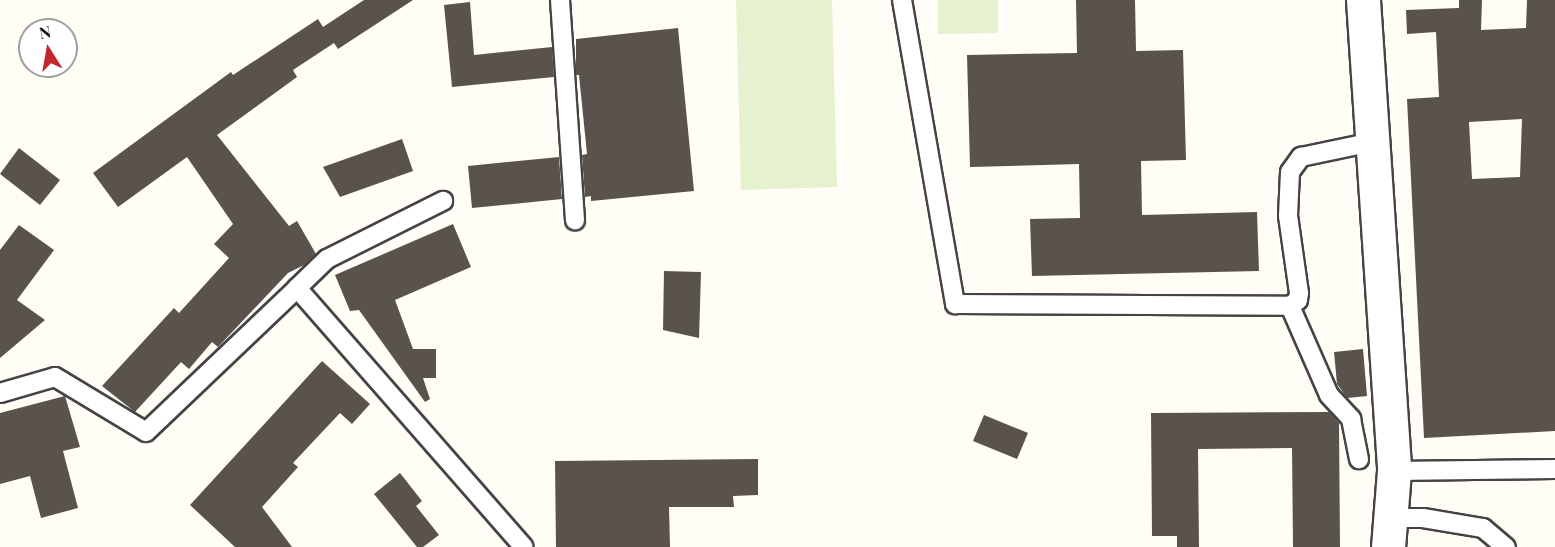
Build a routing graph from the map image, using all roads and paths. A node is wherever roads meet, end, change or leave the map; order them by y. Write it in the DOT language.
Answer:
graph roads {
  1 [pos="560,0"];
  2 [pos="902,0"];
  3 [pos="1363,0"];
  4 [pos="1372,142"];
  5 [pos="442,201"];
  6 [pos="575,220"];
  7 [pos="297,288"];
  8 [pos="1290,306"];
  9 [pos="0,393"];
  10 [pos="1359,459"];
  11 [pos="1555,469"];
  12 [pos="1394,471"];
  13 [pos="1389,533"];
  14 [pos="524,547"];
  15 [pos="1506,547"];
  1 -- 6 [label="lane"];
  2 -- 8 [label="lane"];
  3 -- 4 [label="street"];
  4 -- 8 [label="lane"];
  4 -- 12 [label="street"];
  5 -- 7 [label="lane"];
  7 -- 9 [label="lane"];
  7 -- 14 [label="lane"];
  8 -- 10 [label="lane"];
  11 -- 12 [label="lane"];
  12 -- 13 [label="street"];
  13 -- 15 [label="lane"];
}
